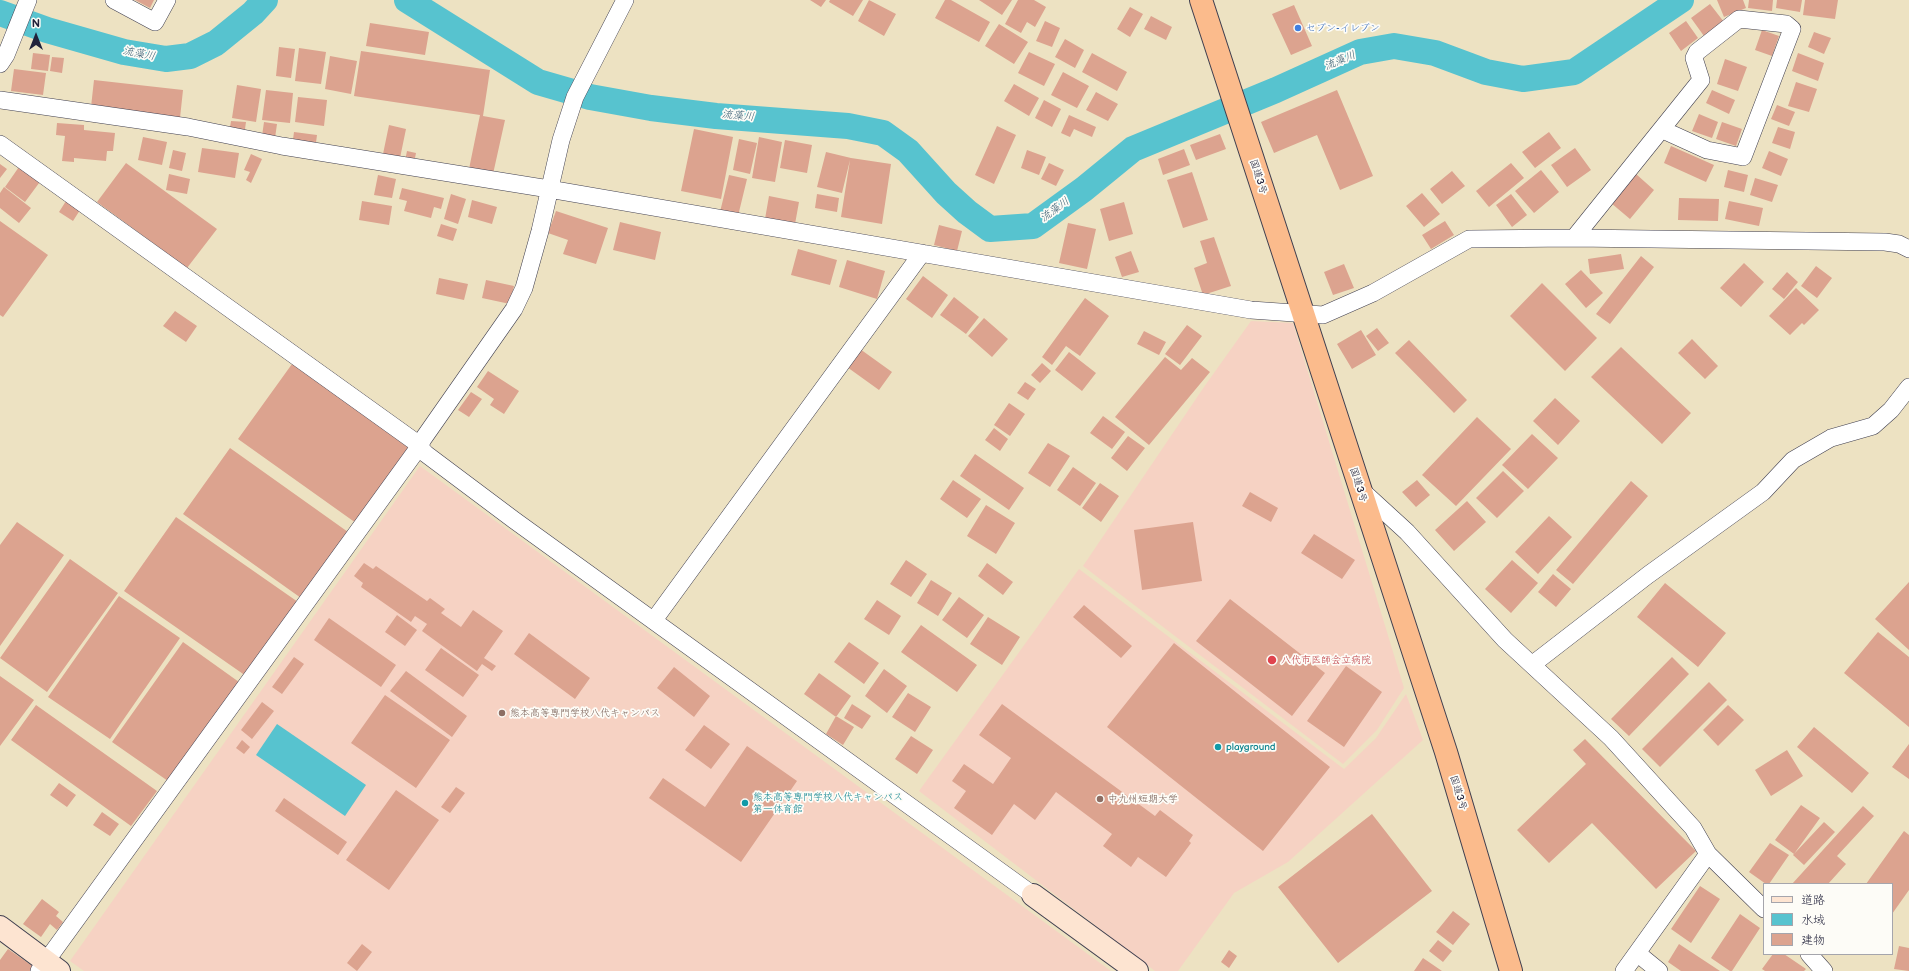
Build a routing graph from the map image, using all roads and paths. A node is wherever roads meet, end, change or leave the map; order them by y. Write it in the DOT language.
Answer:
graph roads {
  1 [pos="28,0"];
  2 [pos="114,0"];
  3 [pos="167,0"];
  4 [pos="625,0"];
  5 [pos="1201,0"];
  6 [pos="0,64"];
  7 [pos="0,100"];
  8 [pos="1663,130"];
  9 [pos="0,144"];
  10 [pos="549,189"];
  11 [pos="1574,238"];
  12 [pos="1909,249"];
  13 [pos="922,253"];
  14 [pos="1303,314"];
  15 [pos="1909,388"];
  16 [pos="419,447"];
  17 [pos="1359,488"];
  18 [pos="654,620"];
  19 [pos="1533,664"];
  20 [pos="1708,854"];
  21 [pos="1033,895"];
  22 [pos="1763,908"];
  23 [pos="0,928"];
  24 [pos="1637,953"];
  25 [pos="1810,955"];
  26 [pos="48,968"];
  27 [pos="1137,971"];
  28 [pos="1511,971"];
  29 [pos="1624,971"];
  30 [pos="1659,971"];
  31 [pos="1824,971"];
  1 -- 6 [label="street"];
  2 -- 3 [label="street"];
  4 -- 10 [label="street"];
  5 -- 14 [label="highway, 国道3号"];
  7 -- 10 [label="street"];
  8 -- 8 [label="street"];
  8 -- 11 [label="street"];
  9 -- 16 [label="street"];
  10 -- 13 [label="street"];
  10 -- 16 [label="street"];
  11 -- 12 [label="street"];
  11 -- 14 [label="street"];
  13 -- 14 [label="street"];
  13 -- 18 [label="street"];
  14 -- 17 [label="highway, 国道3号"];
  15 -- 19 [label="street"];
  16 -- 18 [label="street"];
  16 -- 26 [label="street"];
  17 -- 19 [label="street"];
  17 -- 28 [label="highway, 国道3号"];
  18 -- 21 [label="street"];
  19 -- 20 [label="street"];
  20 -- 22 [label="street"];
  20 -- 24 [label="street"];
  21 -- 27 [label="street"];
  23 -- 26 [label="street"];
  24 -- 29 [label="street"];
  24 -- 30 [label="street"];
  25 -- 31 [label="street"];
}
